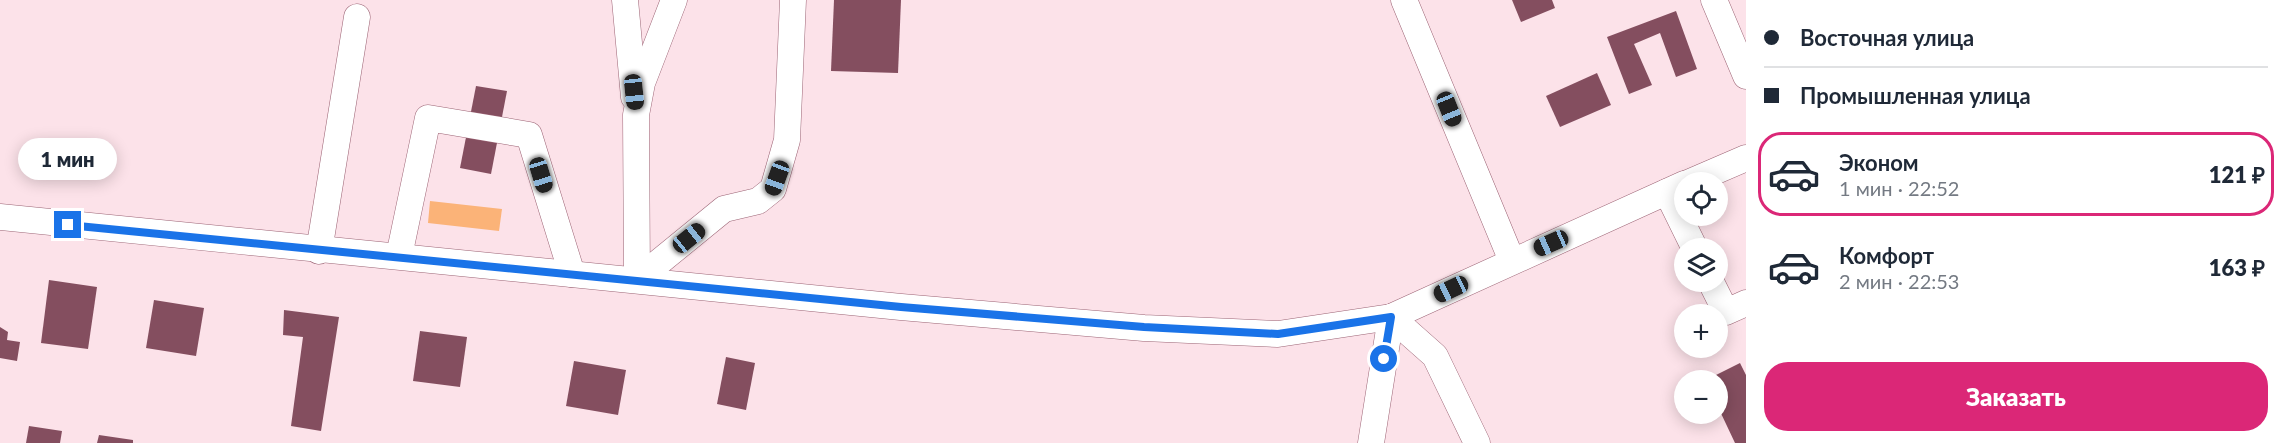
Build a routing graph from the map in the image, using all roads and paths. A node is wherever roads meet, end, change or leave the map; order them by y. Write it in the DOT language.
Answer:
graph roads {
  1 [pos="625,0"];
  2 [pos="674,0"];
  3 [pos="793,0"];
  4 [pos="1404,0"];
  5 [pos="1714,0"];
  6 [pos="357,17"];
  7 [pos="1746,76"];
  8 [pos="636,115"];
  9 [pos="1746,158"];
  10 [pos="1713,172"];
  11 [pos="1674,189"];
  12 [pos="0,217"];
  13 [pos="319,251"];
  14 [pos="399,256"];
  15 [pos="1512,261"];
  16 [pos="572,274"];
  17 [pos="637,280"];
  18 [pos="1716,292"];
  19 [pos="1746,303"];
  20 [pos="1391,317"];
  21 [pos="1371,443"];
  22 [pos="1477,443"];
  1 -- 8 [label="street"];
  2 -- 8 [label="street"];
  3 -- 17 [label="street"];
  4 -- 15 [label="street"];
  5 -- 7 [label="street"];
  6 -- 13 [label="street"];
  8 -- 17 [label="street"];
  9 -- 10 [label="street"];
  11 -- 15 [label="street"];
  12 -- 13 [label="street"];
  13 -- 14 [label="street"];
  14 -- 16 [label="street"];
  14 -- 16 [label="street"];
  15 -- 20 [label="street"];
  16 -- 17 [label="street"];
  17 -- 20 [label="street"];
  18 -- 19 [label="street"];
  20 -- 21 [label="street"];
  20 -- 22 [label="street"];
}
